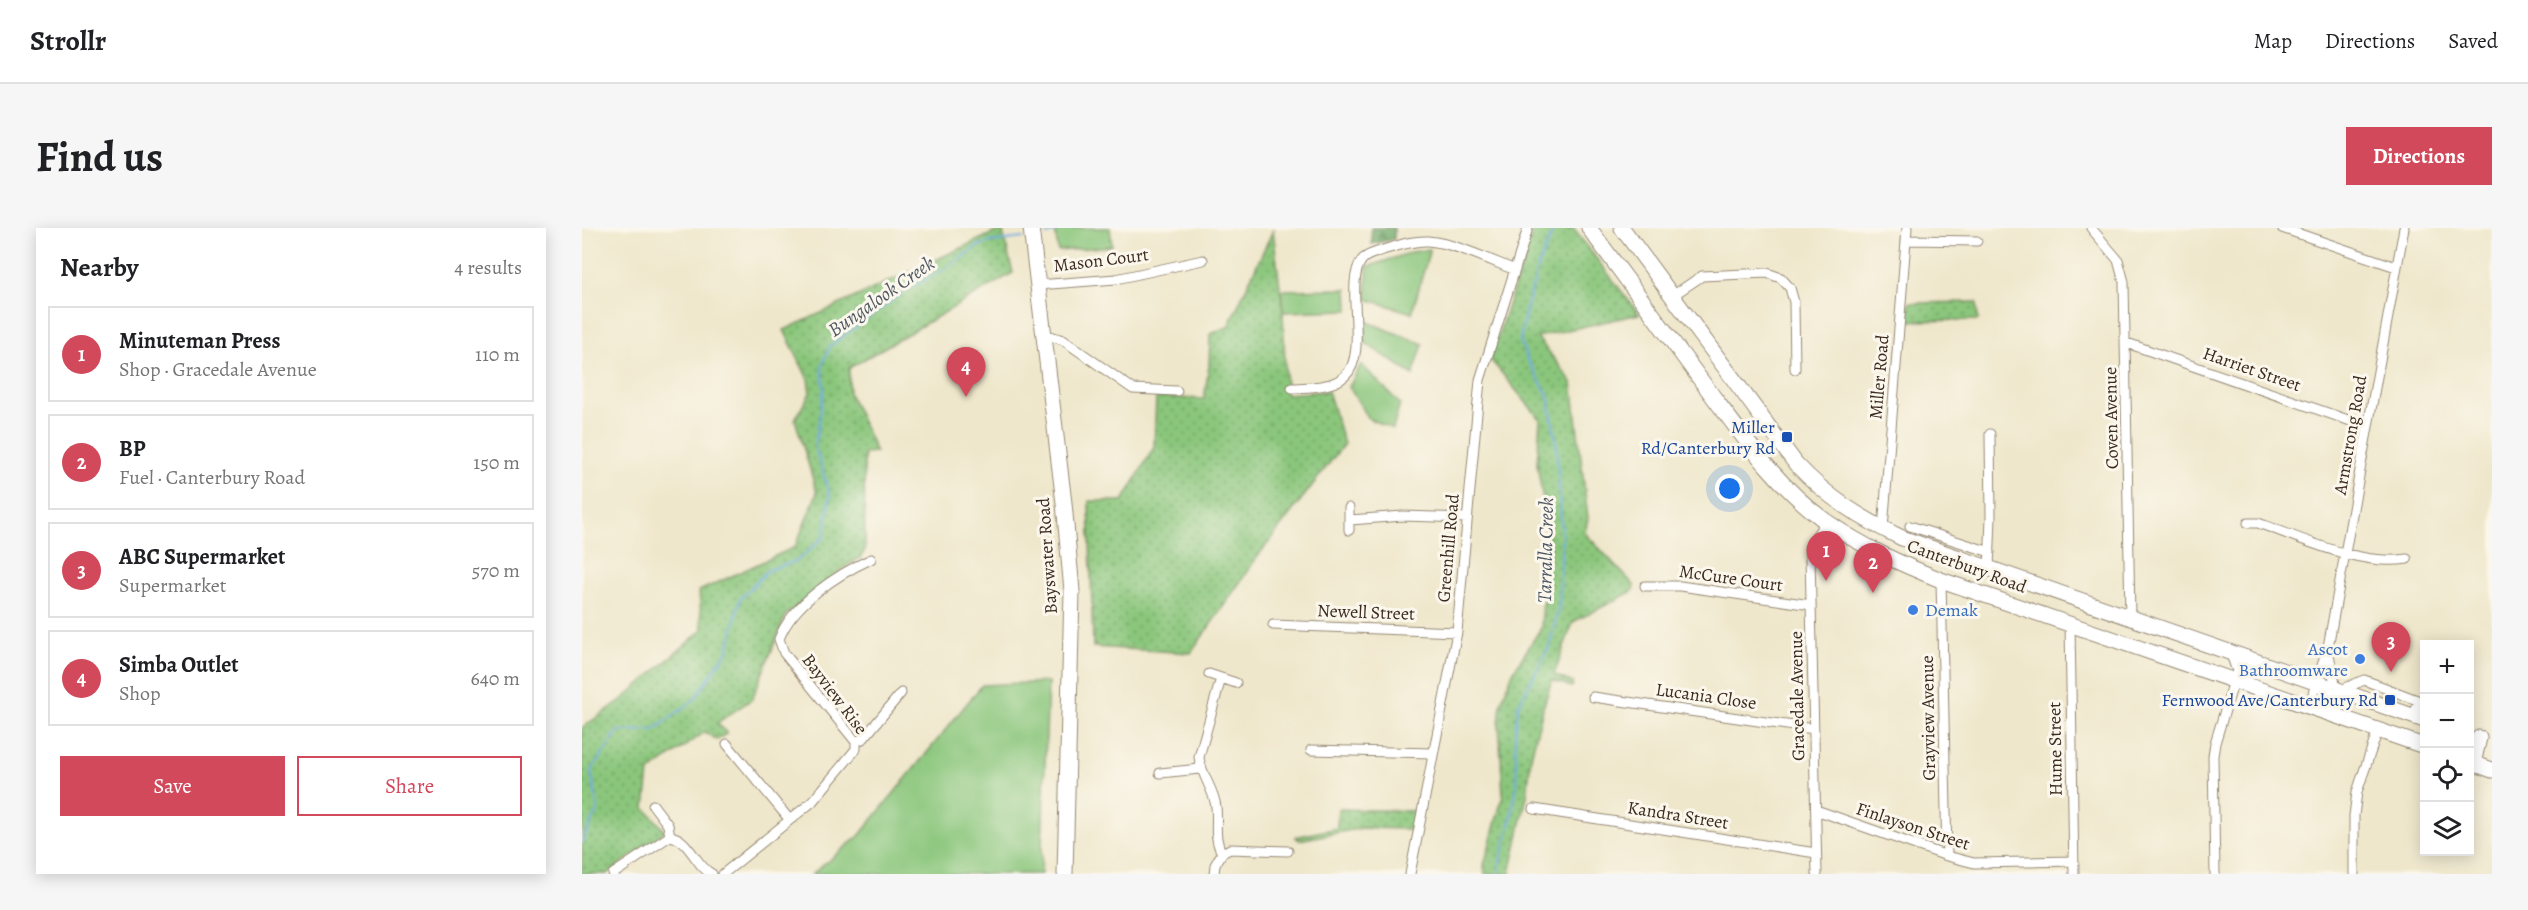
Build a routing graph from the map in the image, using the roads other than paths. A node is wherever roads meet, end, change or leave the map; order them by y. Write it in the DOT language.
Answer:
graph roads {
  1 [pos="1528,228"];
  2 [pos="1589,228"];
  3 [pos="1622,228"];
  4 [pos="1907,228"];
  5 [pos="2091,228"];
  6 [pos="2283,228"];
  7 [pos="2404,228"];
  8 [pos="1031,231"];
  9 [pos="1907,240"];
  10 [pos="1977,241"];
  11 [pos="1203,260"];
  12 [pos="2396,267"];
  13 [pos="1515,270"];
  14 [pos="1038,285"];
  15 [pos="1672,296"];
  16 [pos="1652,314"];
  17 [pos="1044,334"];
  18 [pos="2127,343"];
  19 [pos="1795,369"];
  20 [pos="1292,388"];
  21 [pos="1177,391"];
  22 [pos="2368,427"];
  23 [pos="1990,435"];
  24 [pos="1349,508"];
  25 [pos="1467,518"];
  26 [pos="1826,521"];
  27 [pos="2248,524"];
  28 [pos="1910,525"];
  29 [pos="1883,530"];
  30 [pos="1990,552"];
  31 [pos="1944,553"];
  32 [pos="2346,554"];
  33 [pos="872,559"];
  34 [pos="2407,560"];
  35 [pos="1989,569"];
  36 [pos="1941,580"];
  37 [pos="1645,586"];
  38 [pos="2081,601"];
  39 [pos="1811,605"];
  40 [pos="2130,618"];
  41 [pos="2070,624"];
  42 [pos="1273,626"];
  43 [pos="1457,632"];
  44 [pos="2328,647"];
  45 [pos="2230,652"];
  46 [pos="2256,661"];
  47 [pos="1209,674"];
  48 [pos="2236,676"];
  49 [pos="1221,678"];
  50 [pos="2316,682"];
  51 [pos="1236,683"];
  52 [pos="2339,690"];
  53 [pos="902,693"];
  54 [pos="1593,697"];
  55 [pos="2309,706"];
  56 [pos="2420,718"];
  57 [pos="1814,729"];
  58 [pos="2378,730"];
  59 [pos="2480,738"];
  60 [pos="856,742"];
  61 [pos="727,744"];
  62 [pos="2420,745"];
  63 [pos="1311,750"];
  64 [pos="1432,753"];
  65 [pos="2474,754"];
  66 [pos="2474,763"];
  67 [pos="1200,769"];
  68 [pos="2492,770"];
  69 [pos="1160,773"];
  70 [pos="652,806"];
  71 [pos="1534,809"];
  72 [pos="1816,810"];
  73 [pos="789,819"];
  74 [pos="670,836"];
  75 [pos="1288,851"];
  76 [pos="1222,853"];
  77 [pos="1816,853"];
  78 [pos="1947,856"];
  79 [pos="2074,861"];
  80 [pos="613,874"];
  81 [pos="712,874"];
  82 [pos="723,874"];
  83 [pos="1065,874"];
  84 [pos="1214,874"];
  85 [pos="1410,874"];
  86 [pos="1816,874"];
  87 [pos="2074,874"];
  88 [pos="2215,874"];
  89 [pos="2354,874"];
  1 -- 13 [label="street, Greenhill Road"];
  2 -- 16 [label="main road, Canterbury Road"];
  3 -- 15 [label="main road, Canterbury Road"];
  4 -- 9 [label="street, Miller Road"];
  5 -- 18 [label="street, Coven Avenue"];
  6 -- 12 [label="street"];
  7 -- 12 [label="street, Armstrong Road"];
  8 -- 14 [label="main road, Bayswater Road"];
  9 -- 10 [label="street"];
  9 -- 29 [label="street, Miller Road"];
  11 -- 14 [label="street, Mason Court"];
  12 -- 22 [label="street, Armstrong Road"];
  13 -- 20 [label="street"];
  13 -- 25 [label="street, Greenhill Road"];
  14 -- 17 [label="main road, Bayswater Road"];
  15 -- 16 [label="main road"];
  15 -- 19 [label="street"];
  15 -- 29 [label="main road, Canterbury Road"];
  16 -- 26 [label="main road, Canterbury Road"];
  17 -- 21 [label="street"];
  17 -- 83 [label="main road, Bayswater Road"];
  18 -- 22 [label="street, Harriet Street"];
  18 -- 40 [label="street, Coven Avenue"];
  22 -- 32 [label="street, Armstrong Road"];
  23 -- 30 [label="street"];
  24 -- 25 [label="street"];
  25 -- 43 [label="street, Greenhill Road"];
  26 -- 36 [label="main road, Canterbury Road"];
  26 -- 39 [label="street, Gracedale Avenue"];
  27 -- 32 [label="street"];
  28 -- 30 [label="street"];
  29 -- 31 [label="main road, Canterbury Road"];
  30 -- 35 [label="street"];
  31 -- 35 [label="main road, Canterbury Road"];
  31 -- 36 [label="main road"];
  32 -- 34 [label="street"];
  32 -- 44 [label="street, Armstrong Road"];
  33 -- 60 [label="street, Bayview Rise"];
  35 -- 38 [label="main road, Canterbury Road"];
  36 -- 41 [label="main road, Canterbury Road"];
  36 -- 78 [label="street, Grayview Avenue"];
  37 -- 39 [label="street, McCure Court"];
  38 -- 40 [label="main road, Canterbury Road"];
  38 -- 41 [label="main road"];
  39 -- 57 [label="street, Gracedale Avenue"];
  40 -- 45 [label="main road, Canterbury Road"];
  41 -- 48 [label="main road, Canterbury Road"];
  41 -- 79 [label="street, Hume Street"];
  42 -- 43 [label="street, Newell Street"];
  43 -- 64 [label="street, Greenhill Road"];
  44 -- 50 [label="street, Armstrong Road"];
  44 -- 52 [label="street, Armstrong Road"];
  45 -- 46 [label="main road, Canterbury Road"];
  45 -- 48 [label="street"];
  46 -- 48 [label="street"];
  46 -- 50 [label="main road, Canterbury Road"];
  47 -- 49 [label="street"];
  48 -- 55 [label="main road, Canterbury Road"];
  48 -- 88 [label="street"];
  49 -- 51 [label="street"];
  49 -- 67 [label="street"];
  50 -- 52 [label="main road, Canterbury Road"];
  50 -- 55 [label="street, Armstrong Road"];
  52 -- 56 [label="main road, Canterbury Road"];
  53 -- 60 [label="street"];
  54 -- 57 [label="street, Lucania Close"];
  55 -- 58 [label="main road, Canterbury Road"];
  57 -- 72 [label="street, Gracedale Avenue"];
  58 -- 62 [label="main road, Canterbury Road"];
  58 -- 89 [label="street"];
  59 -- 65 [label="main road"];
  60 -- 73 [label="street, Bayview Rise"];
  61 -- 73 [label="street"];
  63 -- 64 [label="street"];
  64 -- 85 [label="street, Greenhill Road"];
  66 -- 68 [label="main road"];
  67 -- 69 [label="street"];
  67 -- 76 [label="street"];
  70 -- 74 [label="street"];
  71 -- 77 [label="street, Kandra Street"];
  72 -- 77 [label="street, Gracedale Avenue"];
  72 -- 78 [label="street, Finlayson Street"];
  73 -- 82 [label="street, Bayview Rise"];
  74 -- 80 [label="street"];
  74 -- 81 [label="street"];
  75 -- 76 [label="street"];
  76 -- 84 [label="street"];
  77 -- 86 [label="street, Gracedale Avenue"];
  78 -- 79 [label="street, Finlayson Street"];
  79 -- 87 [label="street, Hume Street"];
}
